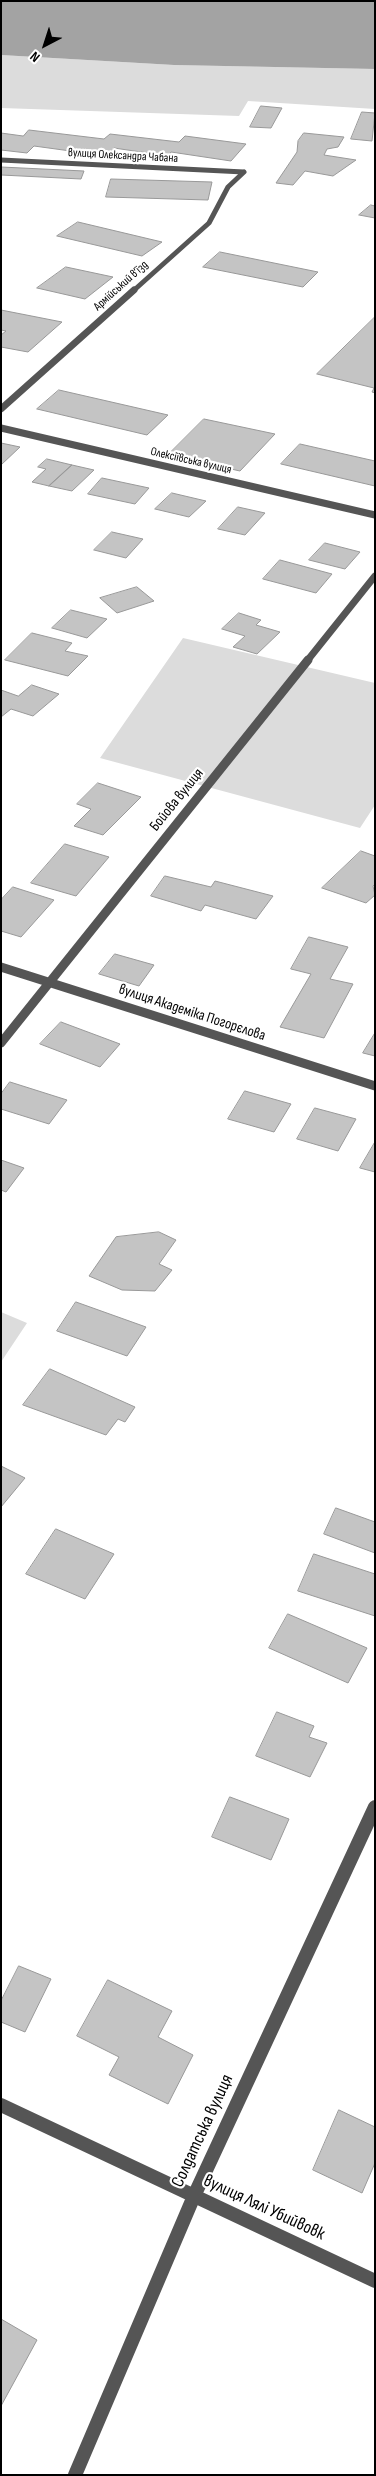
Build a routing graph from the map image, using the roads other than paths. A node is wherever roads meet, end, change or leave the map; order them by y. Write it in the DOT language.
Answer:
graph roads {
  1 [pos="1,160"];
  2 [pos="244,172"];
  3 [pos="1,409"];
  4 [pos="1,428"];
  5 [pos="375,515"];
  6 [pos="375,576"];
  7 [pos="1,967"];
  8 [pos="50,982"];
  9 [pos="1,1043"];
  10 [pos="375,1086"];
  11 [pos="375,1807"];
  12 [pos="1,2105"];
  13 [pos="194,2196"];
  14 [pos="375,2280"];
  15 [pos="75,2475"];
  1 -- 2 [label="street, вулиця Олександра Чабана"];
  2 -- 3 [label="street, Армійський в’їзд"];
  4 -- 5 [label="street, Олексіївська вулиця"];
  6 -- 8 [label="street, Бойова вулиця"];
  7 -- 8 [label="street, вулиця Академіка Погорєлова"];
  8 -- 9 [label="street, Бойова вулиця"];
  8 -- 10 [label="street, вулиця Академіка Погорєлова"];
  11 -- 13 [label="street, Солдатська вулиця"];
  12 -- 13 [label="street, вулиця Лялі Убийвовк"];
  13 -- 14 [label="street, вулиця Лялі Убийвовк"];
  13 -- 15 [label="street, Солдатська вулиця"];
}
